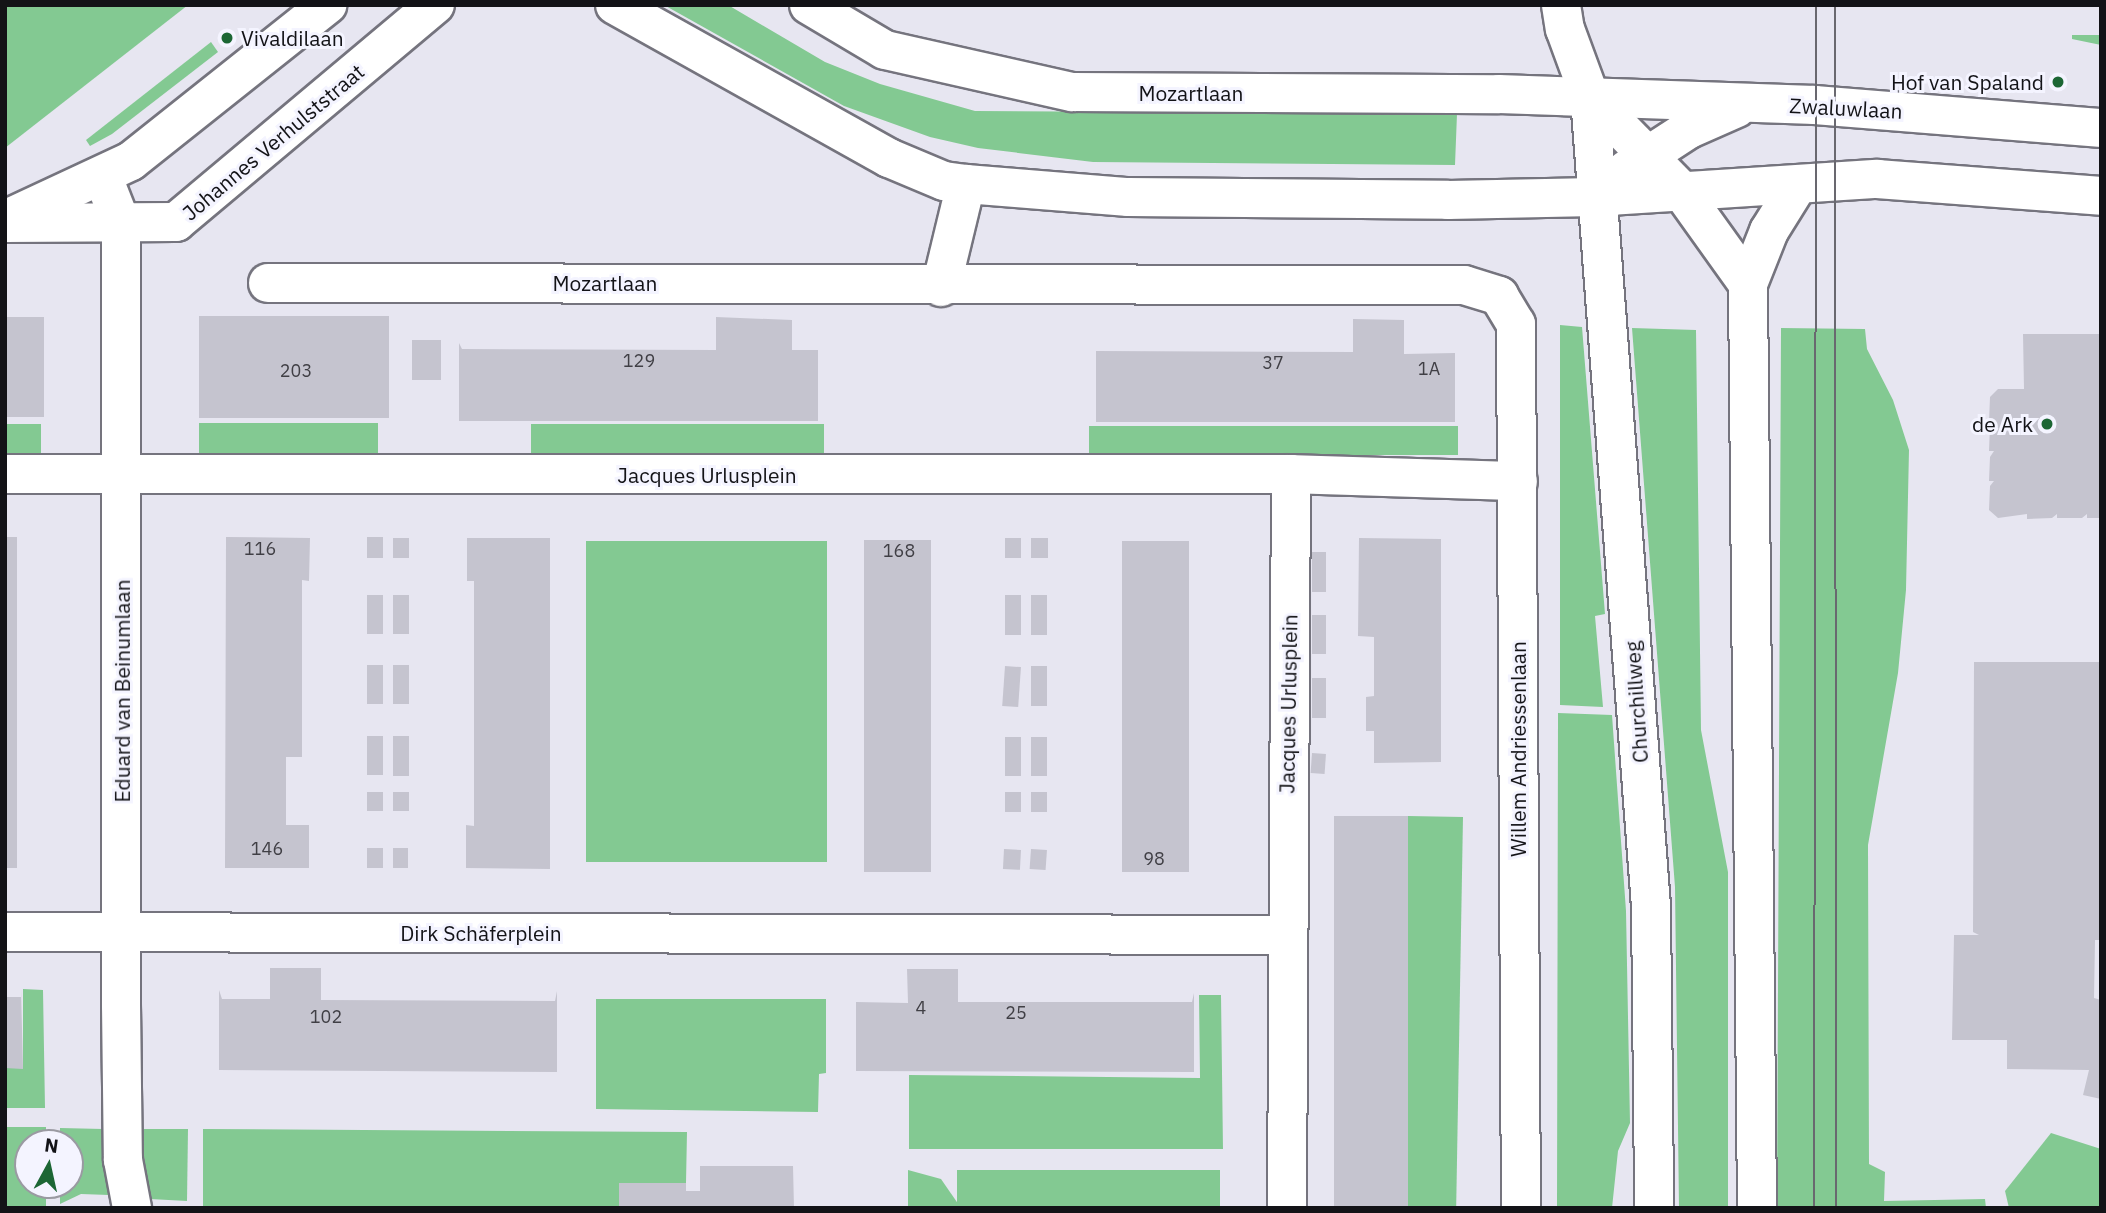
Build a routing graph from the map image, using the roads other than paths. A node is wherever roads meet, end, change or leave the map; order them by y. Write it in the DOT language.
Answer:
graph roads {
  1 [pos="327,5"];
  2 [pos="435,5"];
  3 [pos="615,5"];
  4 [pos="810,5"];
  5 [pos="1561,5"];
  6 [pos="1590,97"];
  7 [pos="1745,105"];
  8 [pos="2101,128"];
  9 [pos="1645,154"];
  10 [pos="103,177"];
  11 [pos="967,184"];
  12 [pos="1797,186"];
  13 [pos="1680,190"];
  14 [pos="2101,196"];
  15 [pos="1595,197"];
  16 [pos="5,221"];
  17 [pos="121,223"];
  18 [pos="268,283"];
  19 [pos="1748,284"];
  20 [pos="941,287"];
  21 [pos="1499,296"];
  22 [pos="5,474"];
  23 [pos="123,474"];
  24 [pos="1291,474"];
  25 [pos="1518,481"];
  26 [pos="5,932"];
  27 [pos="121,933"];
  28 [pos="1285,935"];
  29 [pos="132,1208"];
  30 [pos="1287,1208"];
  31 [pos="1521,1208"];
  32 [pos="1654,1208"];
  33 [pos="1757,1208"];
  1 -- 10 [label="street, Johannes Verhulststraat"];
  2 -- 17 [label="street, Johannes Verhulststraat"];
  3 -- 11 [label="street"];
  4 -- 6 [label="street, Mozartlaan"];
  5 -- 6 [label="street"];
  6 -- 7 [label="street, Zwaluwlaan"];
  6 -- 9 [label="street"];
  6 -- 15 [label="street, Churchillweg"];
  7 -- 8 [label="street, Zwaluwlaan"];
  7 -- 9 [label="street"];
  9 -- 13 [label="street"];
  9 -- 15 [label="street"];
  10 -- 16 [label="street, Johannes Verhulststraat"];
  10 -- 17 [label="street, Eduard van Beinumlaan"];
  11 -- 15 [label="street"];
  11 -- 20 [label="street"];
  12 -- 13 [label="street"];
  12 -- 14 [label="street"];
  12 -- 19 [label="street"];
  13 -- 15 [label="street"];
  13 -- 19 [label="street"];
  15 -- 32 [label="street, Churchillweg"];
  16 -- 17 [label="street, Johannes Verhulststraat"];
  17 -- 23 [label="street, Eduard van Beinumlaan"];
  18 -- 20 [label="street, Mozartlaan"];
  19 -- 33 [label="street"];
  20 -- 21 [label="street, Mozartlaan"];
  21 -- 25 [label="street, Willem Andriessenlaan"];
  22 -- 23 [label="street, Jacques Urlusplein"];
  23 -- 24 [label="street, Jacques Urlusplein"];
  23 -- 27 [label="street, Eduard van Beinumlaan"];
  24 -- 25 [label="street, Jacques Urlusplein"];
  24 -- 28 [label="street, Jacques Urlusplein"];
  25 -- 31 [label="street, Willem Andriessenlaan"];
  26 -- 27 [label="street, Dirk Schäferplein"];
  27 -- 28 [label="street, Dirk Schäferplein"];
  27 -- 29 [label="street, Eduard van Beinumlaan"];
  28 -- 30 [label="street, Jacques Urlusplein"];
}
